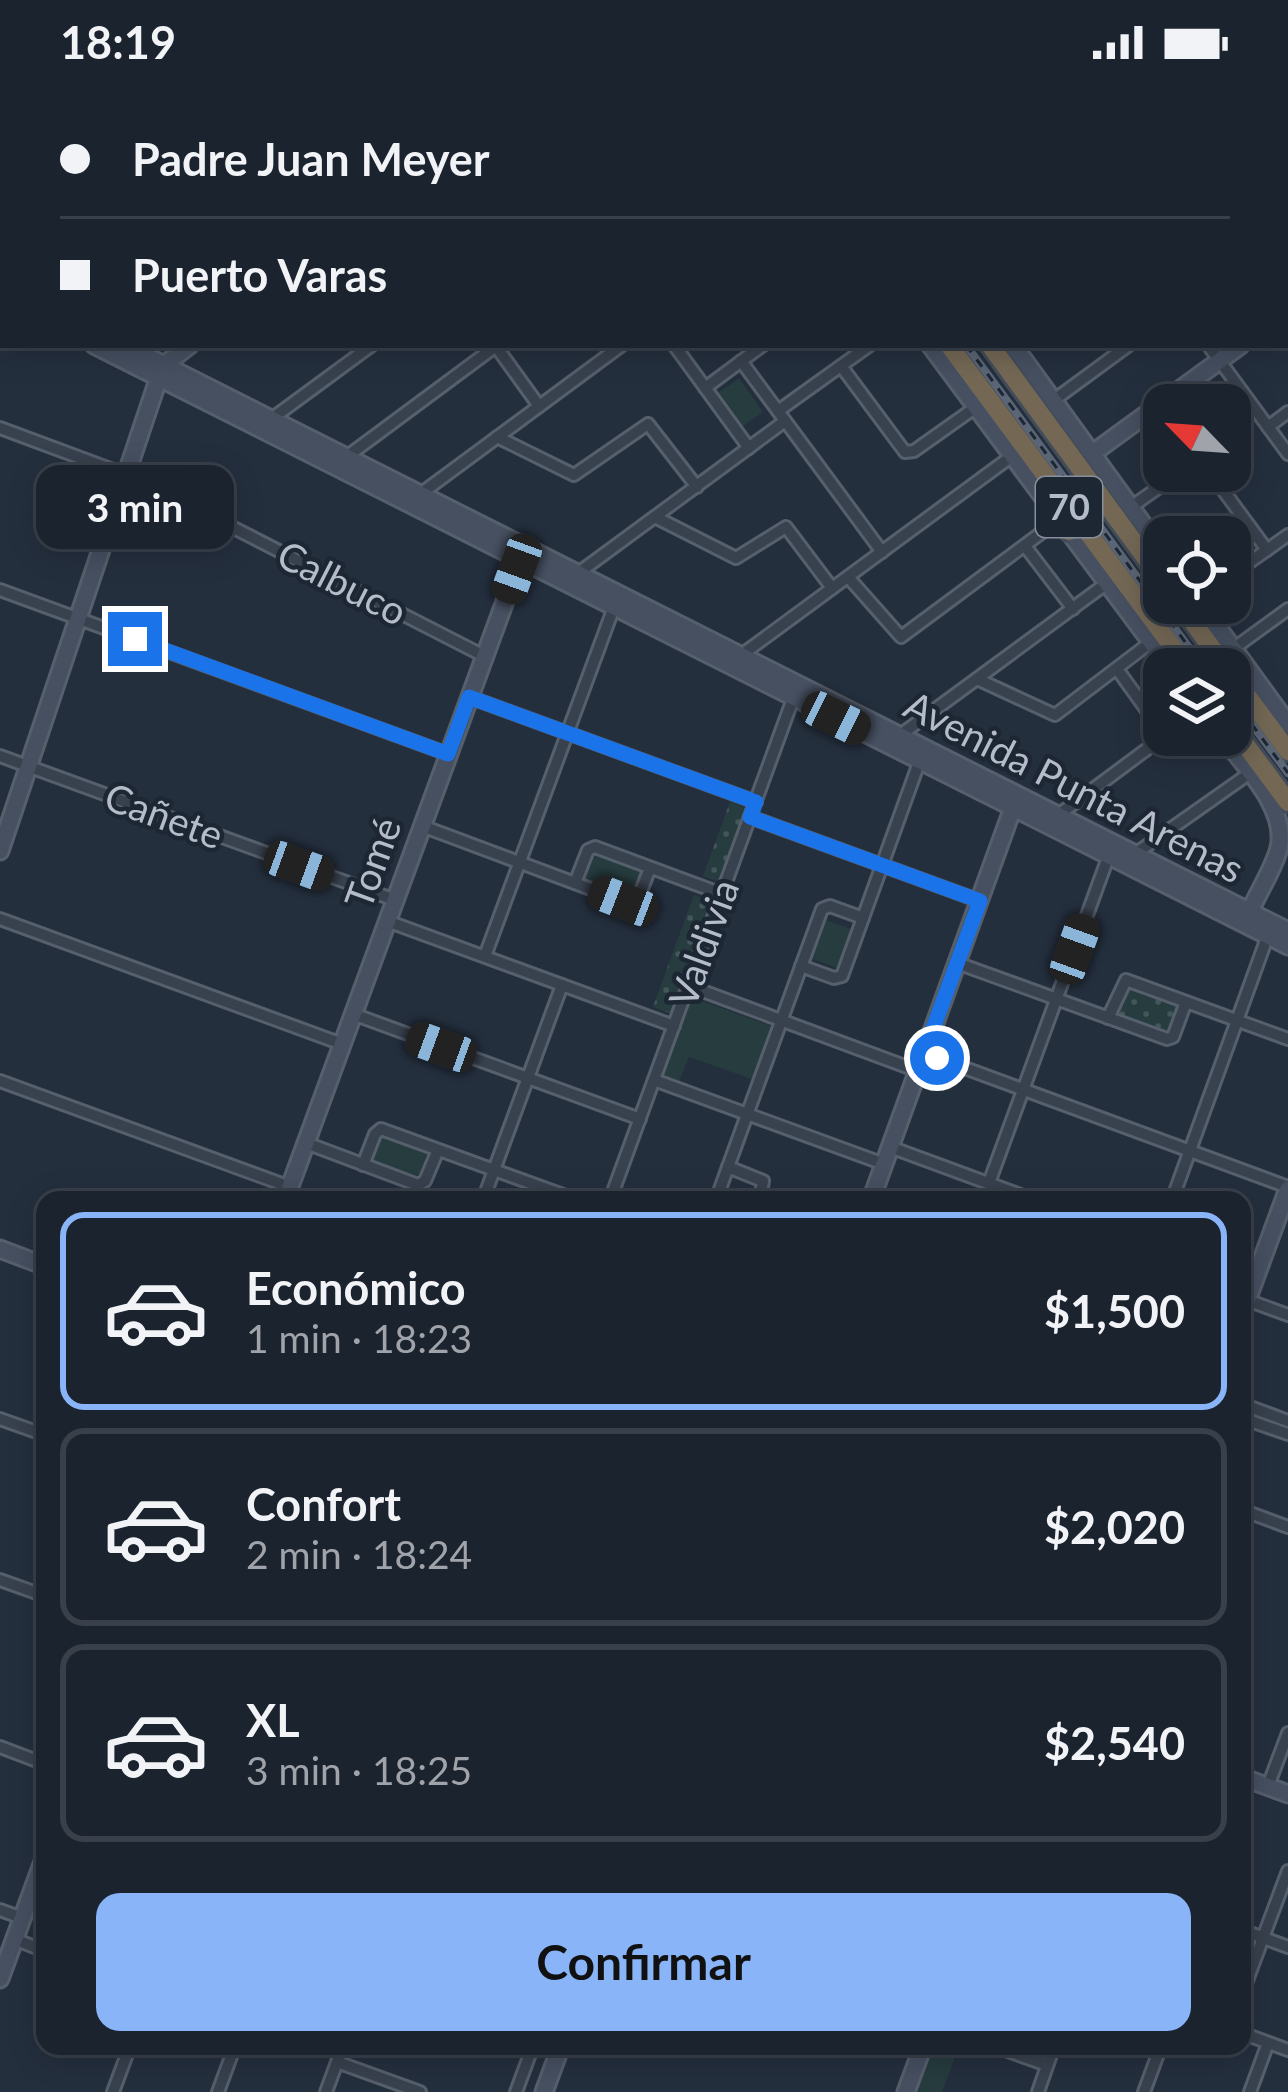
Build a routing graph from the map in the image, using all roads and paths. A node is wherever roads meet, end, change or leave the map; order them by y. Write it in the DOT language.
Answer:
graph roads {
  1 [pos="101,348"];
  2 [pos="128,348"];
  3 [pos="187,348"];
  4 [pos="368,348"];
  5 [pos="492,348"];
  6 [pos="498,348"];
  7 [pos="618,348"];
  8 [pos="676,348"];
  9 [pos="759,348"];
  10 [pos="866,348"];
  11 [pos="932,348"];
  12 [pos="949,348"];
  13 [pos="949,348"];
  14 [pos="992,348"];
  15 [pos="1015,348"];
  16 [pos="1121,348"];
  17 [pos="1210,348"];
  18 [pos="1237,348"];
  19 [pos="1220,361"];
  20 [pos="741,362"];
  21 [pos="841,366"];
  22 [pos="161,372"];
  23 [pos="705,388"];
  24 [pos="1054,400"];
  25 [pos="539,406"];
  26 [pos="976,407"];
  27 [pos="1288,412"];
  28 [pos="781,417"];
  29 [pos="270,420"];
  30 [pos="1268,427"];
  31 [pos="0,428"];
  32 [pos="497,437"];
  33 [pos="749,448"];
  34 [pos="1093,453"];
  35 [pos="1288,454"];
  36 [pos="1012,456"];
  37 [pos="345,458"];
  38 [pos="1083,473"];
  39 [pos="127,474"];
  40 [pos="697,487"];
  41 [pos="1152,492"];
  42 [pos="1224,492"];
  43 [pos="418,495"];
  44 [pos="1131,507"];
  45 [pos="655,517"];
  46 [pos="1065,525"];
  47 [pos="1143,526"];
  48 [pos="1143,534"];
  49 [pos="1288,535"];
  50 [pos="1025,546"];
  51 [pos="1267,550"];
  52 [pos="882,552"];
  53 [pos="522,554"];
  54 [pos="1143,554"];
  55 [pos="1251,561"];
  56 [pos="577,574"];
  57 [pos="848,577"];
  58 [pos="1107,583"];
  59 [pos="832,588"];
  60 [pos="0,590"];
  61 [pos="614,607"];
  62 [pos="1072,609"];
  63 [pos="1288,609"];
  64 [pos="78,618"];
  65 [pos="1197,624"];
  66 [pos="1151,642"];
  67 [pos="1155,648"];
  68 [pos="1173,648"];
  69 [pos="1217,648"];
  70 [pos="1247,648"];
  71 [pos="484,656"];
  72 [pos="740,656"];
  73 [pos="1117,669"];
  74 [pos="977,679"];
  75 [pos="1251,686"];
  76 [pos="796,691"];
  77 [pos="1251,696"];
  78 [pos="469,697"];
  79 [pos="1143,705"];
  80 [pos="1288,724"];
  81 [pos="568,733"];
  82 [pos="899,736"];
  83 [pos="1288,751"];
  84 [pos="1143,752"];
  85 [pos="1251,752"];
  86 [pos="448,754"];
  87 [pos="0,756"];
  88 [pos="1237,756"];
  89 [pos="920,760"];
  90 [pos="28,766"];
  91 [pos="1250,773"];
  92 [pos="1016,801"];
  93 [pos="756,802"];
  94 [pos="1288,802"];
  95 [pos="1058,816"];
  96 [pos="750,817"];
  97 [pos="422,826"];
  98 [pos="0,851"];
  99 [pos="1135,854"];
  100 [pos="1109,855"];
  101 [pos="520,862"];
  102 [pos="882,866"];
  103 [pos="650,868"];
  104 [pos="575,883"];
  105 [pos="722,894"];
  106 [pos="395,901"];
  107 [pos="980,901"];
  108 [pos="863,918"];
  109 [pos="0,919"];
  110 [pos="387,921"];
  111 [pos="1257,925"];
  112 [pos="1288,931"];
  113 [pos="1288,946"];
  114 [pos="485,956"];
  115 [pos="957,963"];
  116 [pos="801,966"];
  117 [pos="562,985"];
  118 [pos="688,986"];
  119 [pos="1056,999"];
  120 [pos="1186,1002"];
  121 [pos="353,1014"];
  122 [pos="1108,1018"];
  123 [pos="781,1020"];
  124 [pos="1238,1021"];
  125 [pos="674,1026"];
  126 [pos="1288,1039"];
  127 [pos="342,1044"];
  128 [pos="924,1053"];
  129 [pos="918,1071"];
  130 [pos="528,1078"];
  131 [pos="654,1080"];
  132 [pos="0,1081"];
  133 [pos="1023,1089"];
  134 [pos="747,1114"];
  135 [pos="640,1119"];
  136 [pos="306,1143"];
  137 [pos="438,1150"];
  138 [pos="1190,1151"];
  139 [pos="887,1156"];
  140 [pos="363,1165"];
  141 [pos="728,1167"];
  142 [pos="494,1170"];
  143 [pos="988,1184"];
  144 [pos="1288,1188"];
  145 [pos="279,1191"];
  146 [pos="288,1191"];
  147 [pos="486,1191"];
  148 [pos="552,1191"];
  149 [pos="613,1191"];
  150 [pos="719,1191"];
  151 [pos="761,1191"];
  152 [pos="874,1191"];
  153 [pos="1008,1191"];
  154 [pos="1175,1191"];
  155 [pos="1283,1218"];
  156 [pos="0,1250"];
  157 [pos="36,1263"];
  158 [pos="1251,1273"];
  159 [pos="1251,1308"];
  160 [pos="1288,1315"];
  161 [pos="1251,1407"];
  162 [pos="0,1418"];
  163 [pos="1251,1421"];
  164 [pos="1288,1421"];
  165 [pos="36,1432"];
  166 [pos="1288,1434"];
  167 [pos="1251,1513"];
  168 [pos="1288,1527"];
  169 [pos="0,1580"];
  170 [pos="36,1593"];
  171 [pos="1288,1733"];
  172 [pos="0,1747"];
  173 [pos="36,1761"];
  174 [pos="1251,1780"];
  175 [pos="1268,1786"];
  176 [pos="1288,1794"];
  177 [pos="1288,1871"];
  178 [pos="36,1880"];
  179 [pos="0,1910"];
  180 [pos="22,1918"];
  181 [pos="1251,1933"];
  182 [pos="1263,1938"];
  183 [pos="14,1940"];
  184 [pos="1288,1947"];
  185 [pos="36,1948"];
  186 [pos="1251,1970"];
  187 [pos="0,1979"];
  188 [pos="1251,2036"];
  189 [pos="1268,2043"];
  190 [pos="1288,2050"];
  191 [pos="127,2055"];
  192 [pos="232,2055"];
  193 [pos="340,2055"];
  194 [pos="530,2055"];
  195 [pos="558,2055"];
  196 [pos="920,2055"];
  197 [pos="1018,2055"];
  198 [pos="1051,2055"];
  199 [pos="1158,2055"];
  200 [pos="337,2062"];
  201 [pos="1047,2066"];
  202 [pos="113,2092"];
  203 [pos="218,2092"];
  204 [pos="326,2092"];
  205 [pos="420,2092"];
  206 [pos="516,2092"];
  207 [pos="544,2092"];
  208 [pos="906,2092"];
  209 [pos="1038,2092"];
  210 [pos="1144,2092"];
  211 [pos="1250,2092"];
  1 -- 22 [label="main road, Avenida Punta Arenas"];
  2 -- 22 [label="main road, Avenida Punta Arenas"];
  3 -- 22 [label="main road"];
  4 -- 29 [label="street"];
  5 -- 37 [label="street"];
  6 -- 25 [label="street"];
  7 -- 25 [label="street"];
  8 -- 23 [label="street"];
  9 -- 20 [label="street"];
  10 -- 21 [label="street"];
  11 -- 26 [label="main road"];
  12 -- 46 [label="highway"];
  13 -- 68 [label="highway, 70"];
  14 -- 38 [label="highway, 70"];
  15 -- 24 [label="main road"];
  16 -- 24 [label="street"];
  17 -- 19 [label="street"];
  18 -- 19 [label="main road"];
  19 -- 30 [label="street"];
  19 -- 34 [label="main road"];
  20 -- 23 [label="street"];
  20 -- 28 [label="street"];
  21 -- 26 [label="street"];
  21 -- 28 [label="street"];
  22 -- 29 [label="main road, Avenida Punta Arenas"];
  22 -- 39 [label="main road"];
  22 -- 53 [label="main road, Avenida Punta Arenas"];
  23 -- 33 [label="street"];
  24 -- 34 [label="main road"];
  25 -- 32 [label="street"];
  26 -- 36 [label="main road"];
  27 -- 30 [label="street"];
  28 -- 33 [label="street"];
  28 -- 52 [label="street"];
  29 -- 37 [label="main road, Avenida Punta Arenas"];
  30 -- 35 [label="street"];
  31 -- 39 [label="street, Calbuco"];
  32 -- 40 [label="street"];
  32 -- 43 [label="street"];
  33 -- 40 [label="street"];
  34 -- 44 [label="main road"];
  36 -- 46 [label="main road"];
  36 -- 52 [label="street"];
  37 -- 43 [label="main road, Avenida Punta Arenas"];
  38 -- 48 [label="highway"];
  38 -- 54 [label="highway, 70"];
  39 -- 64 [label="main road"];
  39 -- 71 [label="street, Calbuco"];
  40 -- 45 [label="street"];
  41 -- 44 [label="street"];
  42 -- 51 [label="street"];
  43 -- 53 [label="main road, Avenida Punta Arenas"];
  44 -- 47 [label="main road"];
  45 -- 56 [label="street"];
  45 -- 59 [label="street"];
  46 -- 50 [label="street"];
  46 -- 58 [label="main road"];
  49 -- 51 [label="street"];
  50 -- 57 [label="street"];
  50 -- 62 [label="street"];
  51 -- 55 [label="street"];
  52 -- 57 [label="street"];
  53 -- 56 [label="main road, Avenida Punta Arenas"];
  53 -- 61 [label="main road, Avenida Punta Arenas"];
  53 -- 71 [label="main road, Tomé"];
  56 -- 72 [label="main road, Avenida Punta Arenas"];
  57 -- 59 [label="street"];
  58 -- 62 [label="street"];
  58 -- 66 [label="main road"];
  59 -- 72 [label="street"];
  60 -- 64 [label="street"];
  61 -- 76 [label="main road, Avenida Punta Arenas"];
  61 -- 81 [label="street"];
  62 -- 74 [label="street"];
  63 -- 70 [label="street"];
  64 -- 86 [label="street"];
  64 -- 90 [label="main road"];
  65 -- 69 [label="highway"];
  66 -- 67 [label="main road"];
  66 -- 73 [label="street"];
  71 -- 78 [label="main road, Tomé"];
  72 -- 76 [label="main road, Avenida Punta Arenas"];
  73 -- 74 [label="street"];
  73 -- 79 [label="street"];
  74 -- 82 [label="street"];
  75 -- 80 [label="main road"];
  76 -- 82 [label="main road, Avenida Punta Arenas"];
  76 -- 89 [label="main road, Avenida Punta Arenas"];
  76 -- 93 [label="street, Valdivia"];
  77 -- 83 [label="highway"];
  78 -- 81 [label="street"];
  78 -- 86 [label="main road, Tomé"];
  81 -- 93 [label="street"];
  81 -- 101 [label="street"];
  82 -- 92 [label="main road, Avenida Punta Arenas"];
  84 -- 95 [label="street"];
  85 -- 94 [label="highway"];
  86 -- 97 [label="main road, Tomé"];
  87 -- 90 [label="street, Cañete"];
  88 -- 91 [label="main road"];
  89 -- 92 [label="main road, Avenida Punta Arenas"];
  89 -- 102 [label="street"];
  90 -- 98 [label="main road"];
  90 -- 106 [label="street, Cañete"];
  91 -- 99 [label="street"];
  91 -- 111 [label="main road"];
  92 -- 95 [label="main road, Avenida Punta Arenas"];
  92 -- 100 [label="main road, Avenida Punta Arenas"];
  92 -- 107 [label="main road"];
  93 -- 96 [label="street, Valdivia"];
  95 -- 99 [label="main road, Avenida Punta Arenas"];
  96 -- 102 [label="street"];
  96 -- 105 [label="street, Valdivia"];
  97 -- 101 [label="street"];
  97 -- 106 [label="main road, Tomé"];
  99 -- 111 [label="main road, Avenida Punta Arenas"];
  100 -- 111 [label="main road, Avenida Punta Arenas"];
  100 -- 119 [label="street"];
  101 -- 104 [label="street"];
  101 -- 114 [label="street"];
  102 -- 107 [label="street"];
  102 -- 108 [label="street"];
  103 -- 104 [label="street"];
  103 -- 104 [label="street"];
  103 -- 105 [label="street"];
  105 -- 118 [label="street, Valdivia"];
  106 -- 110 [label="main road, Tomé"];
  107 -- 115 [label="main road"];
  108 -- 116 [label="street"];
  108 -- 116 [label="street"];
  109 -- 127 [label="street"];
  110 -- 114 [label="street"];
  110 -- 121 [label="main road, Tomé"];
  111 -- 112 [label="main road, Avenida Punta Arenas"];
  111 -- 113 [label="main road, Avenida Punta Arenas"];
  111 -- 124 [label="street"];
  114 -- 117 [label="street"];
  115 -- 119 [label="street"];
  115 -- 128 [label="main road"];
  116 -- 123 [label="street"];
  117 -- 125 [label="street"];
  117 -- 130 [label="street"];
  118 -- 123 [label="street"];
  118 -- 125 [label="street, Valdivia"];
  119 -- 122 [label="street"];
  119 -- 133 [label="street"];
  120 -- 122 [label="street"];
  120 -- 122 [label="street"];
  120 -- 124 [label="street"];
  121 -- 127 [label="main road, Tomé"];
  121 -- 130 [label="street"];
  123 -- 129 [label="street"];
  123 -- 134 [label="street"];
  124 -- 126 [label="street"];
  124 -- 138 [label="street"];
  125 -- 131 [label="street, Valdivia"];
  127 -- 136 [label="main road, Tomé"];
  128 -- 129 [label="main road"];
  128 -- 133 [label="street"];
  129 -- 139 [label="main road"];
  130 -- 135 [label="street"];
  130 -- 142 [label="street"];
  131 -- 134 [label="street"];
  131 -- 135 [label="street, Valdivia"];
  132 -- 145 [label="street"];
  133 -- 138 [label="street"];
  133 -- 143 [label="street"];
  134 -- 139 [label="street"];
  134 -- 141 [label="street"];
  135 -- 149 [label="street, Valdivia"];
  136 -- 140 [label="street"];
  136 -- 146 [label="main road, Tomé"];
  137 -- 140 [label="street"];
  137 -- 140 [label="street"];
  137 -- 142 [label="street"];
  138 -- 144 [label="street"];
  138 -- 154 [label="street"];
  139 -- 143 [label="street"];
  139 -- 152 [label="main road"];
  141 -- 150 [label="street"];
  141 -- 151 [label="street"];
  142 -- 147 [label="street"];
  142 -- 148 [label="street"];
  143 -- 153 [label="street"];
  144 -- 155 [label="main road"];
  155 -- 158 [label="main road"];
  156 -- 157 [label="main road"];
  159 -- 160 [label="street"];
  161 -- 164 [label="street"];
  162 -- 165 [label="street"];
  163 -- 166 [label="street"];
  167 -- 168 [label="street"];
  169 -- 170 [label="street"];
  171 -- 175 [label="street"];
  172 -- 173 [label="street"];
  174 -- 175 [label="main road"];
  175 -- 176 [label="main road"];
  177 -- 182 [label="street"];
  178 -- 180 [label="main road"];
  179 -- 180 [label="street"];
  180 -- 183 [label="main road"];
  181 -- 182 [label="street"];
  182 -- 184 [label="street"];
  182 -- 186 [label="street"];
  183 -- 185 [label="street"];
  183 -- 187 [label="main road"];
  188 -- 189 [label="street"];
  189 -- 190 [label="street"];
  189 -- 211 [label="street"];
  191 -- 202 [label="street"];
  192 -- 203 [label="street"];
  193 -- 200 [label="street"];
  194 -- 206 [label="street"];
  195 -- 207 [label="main road"];
  196 -- 208 [label="main road"];
  197 -- 201 [label="street"];
  198 -- 201 [label="street"];
  199 -- 210 [label="street"];
  200 -- 204 [label="street"];
  200 -- 205 [label="street"];
  201 -- 209 [label="street"];
}
